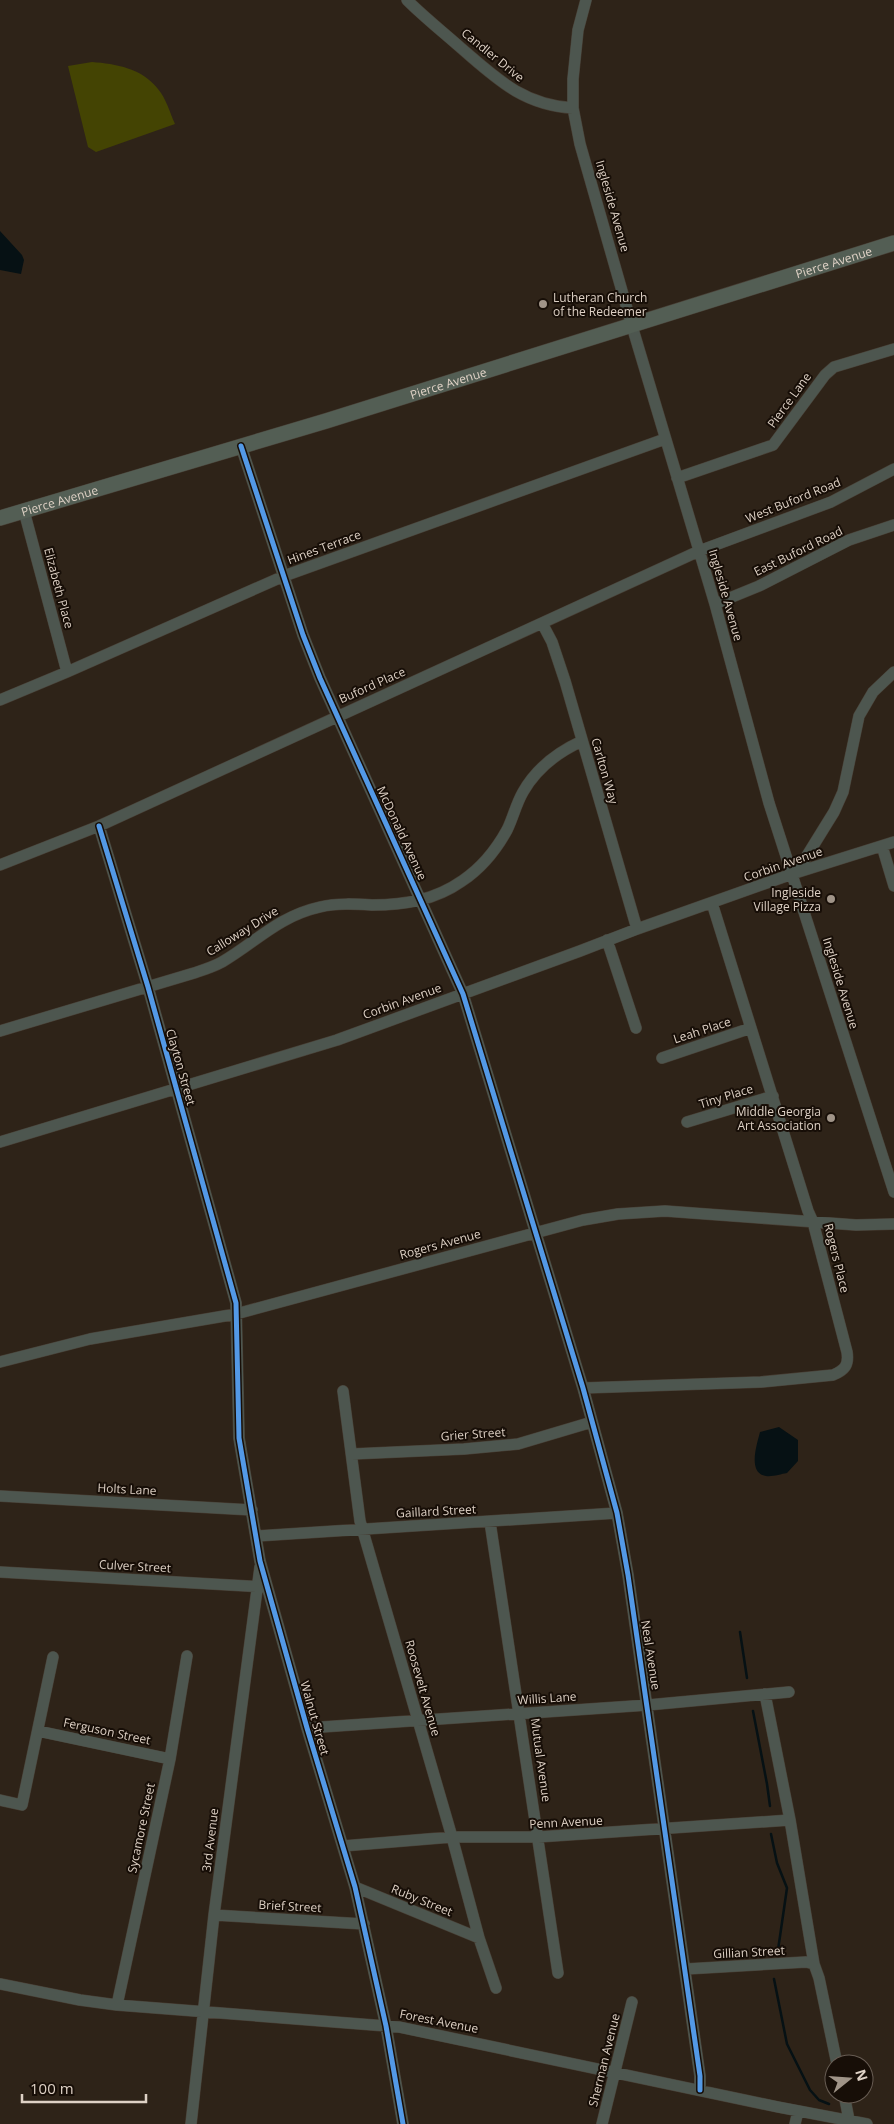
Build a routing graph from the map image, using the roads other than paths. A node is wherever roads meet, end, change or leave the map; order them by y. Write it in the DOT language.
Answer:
graph roads {
  1 [pos="407,0"];
  2 [pos="586,0"];
  3 [pos="573,108"];
  4 [pos="894,243"];
  5 [pos="632,326"];
  6 [pos="894,349"];
  7 [pos="665,439"];
  8 [pos="241,446"];
  9 [pos="894,469"];
  10 [pos="677,478"];
  11 [pos="24,511"];
  12 [pos="0,518"];
  13 [pos="894,525"];
  14 [pos="699,551"];
  15 [pos="284,576"];
  16 [pos="715,604"];
  17 [pos="542,623"];
  18 [pos="67,672"];
  19 [pos="894,672"];
  20 [pos="0,700"];
  21 [pos="337,716"];
  22 [pos="582,741"];
  23 [pos="100,826"];
  24 [pos="894,842"];
  25 [pos="882,846"];
  26 [pos="0,866"];
  27 [pos="792,874"];
  28 [pos="894,886"];
  29 [pos="422,900"];
  30 [pos="712,903"];
  31 [pos="637,928"];
  32 [pos="607,940"];
  33 [pos="148,987"];
  34 [pos="463,994"];
  35 [pos="636,1028"];
  36 [pos="751,1028"];
  37 [pos="0,1031"];
  38 [pos="662,1058"];
  39 [pos="177,1090"];
  40 [pos="773,1096"];
  41 [pos="687,1122"];
  42 [pos="0,1142"];
  43 [pos="894,1192"];
  44 [pos="813,1222"];
  45 [pos="894,1224"];
  46 [pos="535,1233"];
  47 [pos="236,1314"];
  48 [pos="0,1362"];
  49 [pos="583,1388"];
  50 [pos="344,1390"];
  51 [pos="592,1422"];
  52 [pos="352,1454"];
  53 [pos="0,1496"];
  54 [pos="252,1510"];
  55 [pos="617,1513"];
  56 [pos="490,1522"];
  57 [pos="363,1528"];
  58 [pos="257,1536"];
  59 [pos="0,1572"];
  60 [pos="262,1586"];
  61 [pos="186,1656"];
  62 [pos="53,1657"];
  63 [pos="789,1692"];
  64 [pos="765,1694"];
  65 [pos="648,1705"];
  66 [pos="520,1714"];
  67 [pos="418,1720"];
  68 [pos="307,1728"];
  69 [pos="38,1731"];
  70 [pos="170,1759"];
  71 [pos="0,1800"];
  72 [pos="790,1820"];
  73 [pos="666,1830"];
  74 [pos="452,1837"];
  75 [pos="538,1837"];
  76 [pos="343,1846"];
  77 [pos="355,1887"];
  78 [pos="214,1916"];
  79 [pos="364,1924"];
  80 [pos="479,1938"];
  81 [pos="814,1964"];
  82 [pos="686,1969"];
  83 [pos="558,1973"];
  84 [pos="0,1984"];
  85 [pos="496,1988"];
  86 [pos="632,2002"];
  87 [pos="117,2005"];
  88 [pos="203,2013"];
  89 [pos="386,2026"];
  90 [pos="835,2054"];
  91 [pos="614,2072"];
  92 [pos="700,2090"];
  93 [pos="846,2104"];
  94 [pos="798,2111"];
  95 [pos="849,2120"];
  96 [pos="191,2124"];
  97 [pos="403,2124"];
  98 [pos="602,2124"];
  99 [pos="795,2124"];
  100 [pos="867,2124"];
  1 -- 3 [label="street, Candler Drive"];
  2 -- 3 [label="street, Ingleside Avenue"];
  3 -- 5 [label="street, Ingleside Avenue"];
  4 -- 5 [label="main road, Pierce Avenue"];
  5 -- 7 [label="street, Ingleside Avenue"];
  5 -- 8 [label="main road, Pierce Avenue"];
  6 -- 10 [label="street, Pierce Lane"];
  7 -- 10 [label="street, Ingleside Avenue"];
  7 -- 15 [label="street, Hines Terrace"];
  8 -- 11 [label="main road, Pierce Avenue"];
  8 -- 15 [label="street, McDonald Avenue"];
  9 -- 14 [label="street, West Buford Road"];
  10 -- 14 [label="street, Ingleside Avenue"];
  11 -- 12 [label="main road, Pierce Avenue"];
  11 -- 18 [label="street, Elizabeth Place"];
  13 -- 16 [label="street, East Buford Road"];
  14 -- 16 [label="street, Ingleside Avenue"];
  14 -- 17 [label="street, Buford Place"];
  15 -- 18 [label="street, Hines Terrace"];
  15 -- 21 [label="street, McDonald Avenue"];
  16 -- 27 [label="street, Ingleside Avenue"];
  17 -- 21 [label="street, Buford Place"];
  17 -- 22 [label="street, Carlton Way"];
  18 -- 20 [label="street, Hines Terrace"];
  19 -- 27 [label="street"];
  21 -- 23 [label="street, Buford Place"];
  21 -- 29 [label="street, McDonald Avenue"];
  22 -- 29 [label="street, Calloway Drive"];
  22 -- 31 [label="street, Carlton Way"];
  23 -- 26 [label="street, Buford Place"];
  23 -- 33 [label="street, Clayton Street"];
  24 -- 25 [label="street, Corbin Avenue"];
  25 -- 27 [label="street, Corbin Avenue"];
  25 -- 28 [label="street"];
  27 -- 30 [label="street, Corbin Avenue"];
  27 -- 43 [label="street, Ingleside Avenue"];
  29 -- 33 [label="street, Calloway Drive"];
  29 -- 34 [label="street, McDonald Avenue"];
  30 -- 31 [label="street, Corbin Avenue"];
  30 -- 36 [label="street, Rogers Place"];
  31 -- 32 [label="street, Corbin Avenue"];
  32 -- 34 [label="street, Corbin Avenue"];
  32 -- 35 [label="street"];
  33 -- 37 [label="street, Calloway Drive"];
  33 -- 39 [label="street, Clayton Street"];
  34 -- 39 [label="street, Corbin Avenue"];
  34 -- 46 [label="street, McDonald Avenue"];
  36 -- 38 [label="street, Leah Place"];
  36 -- 40 [label="street, Rogers Place"];
  39 -- 42 [label="street, Corbin Avenue"];
  39 -- 47 [label="street, Clayton Street"];
  40 -- 41 [label="street, Tiny Place"];
  40 -- 44 [label="street, Rogers Place"];
  44 -- 45 [label="street, Rogers Avenue"];
  44 -- 46 [label="street, Rogers Avenue"];
  44 -- 49 [label="street, Rogers Place"];
  46 -- 47 [label="street, Rogers Avenue"];
  46 -- 49 [label="street, Neal Avenue"];
  47 -- 48 [label="street, Rogers Avenue"];
  47 -- 54 [label="street"];
  49 -- 51 [label="street, Neal Avenue"];
  50 -- 52 [label="street, Roosevelt Avenue"];
  51 -- 52 [label="street, Grier Street"];
  51 -- 55 [label="street, Neal Avenue"];
  52 -- 57 [label="street, Roosevelt Avenue"];
  53 -- 54 [label="street, Holts Lane"];
  54 -- 58 [label="street"];
  55 -- 56 [label="street, Gaillard Street"];
  55 -- 65 [label="street, Neal Avenue"];
  56 -- 57 [label="street, Gaillard Street"];
  56 -- 66 [label="street, Mutual Avenue"];
  57 -- 58 [label="street, Gaillard Street"];
  57 -- 67 [label="street, Roosevelt Avenue"];
  58 -- 60 [label="street, 3rd Avenue"];
  59 -- 60 [label="street, Culver Street"];
  60 -- 68 [label="street, Walnut Street"];
  60 -- 78 [label="street, 3rd Avenue"];
  61 -- 70 [label="street, Sycamore Street"];
  62 -- 69 [label="street"];
  63 -- 64 [label="street, Willis Lane"];
  64 -- 65 [label="street, Willis Lane"];
  64 -- 72 [label="street"];
  65 -- 66 [label="street, Willis Lane"];
  65 -- 73 [label="street, Neal Avenue"];
  66 -- 67 [label="street, Willis Lane"];
  66 -- 75 [label="street, Mutual Avenue"];
  67 -- 68 [label="street, Willis Lane"];
  67 -- 74 [label="street, Roosevelt Avenue"];
  68 -- 76 [label="street, Walnut Street"];
  69 -- 70 [label="street, Ferguson Street"];
  69 -- 71 [label="street"];
  70 -- 87 [label="street, Sycamore Street"];
  72 -- 73 [label="street, Penn Avenue"];
  72 -- 81 [label="street"];
  73 -- 75 [label="street, Penn Avenue"];
  73 -- 82 [label="street, Neal Avenue"];
  74 -- 75 [label="street, Penn Avenue"];
  74 -- 76 [label="street, Penn Avenue"];
  74 -- 80 [label="street, Roosevelt Avenue"];
  75 -- 83 [label="street, Mutual Avenue"];
  76 -- 77 [label="street, Walnut Street"];
  77 -- 79 [label="street, Walnut Street"];
  77 -- 80 [label="street, Ruby Street"];
  78 -- 79 [label="street, Brief Street"];
  78 -- 88 [label="street, 3rd Avenue"];
  79 -- 89 [label="street, Walnut Street"];
  80 -- 85 [label="street, Roosevelt Avenue"];
  81 -- 82 [label="street, Gillian Street"];
  81 -- 90 [label="street"];
  82 -- 92 [label="street, Neal Avenue"];
  84 -- 87 [label="street, Forest Avenue"];
  86 -- 91 [label="street, Sherman Avenue"];
  87 -- 88 [label="street, Forest Avenue"];
  88 -- 89 [label="street, Forest Avenue"];
  88 -- 96 [label="street, 3rd Avenue"];
  89 -- 91 [label="street, Forest Avenue"];
  89 -- 97 [label="street, Walnut Street"];
  91 -- 92 [label="street, Forest Avenue"];
  91 -- 98 [label="street, Sherman Avenue"];
  92 -- 94 [label="street, Forest Avenue"];
  93 -- 95 [label="street"];
  94 -- 95 [label="street, Forest Avenue"];
  94 -- 99 [label="street"];
  95 -- 100 [label="street, Forest Avenue"];
}
